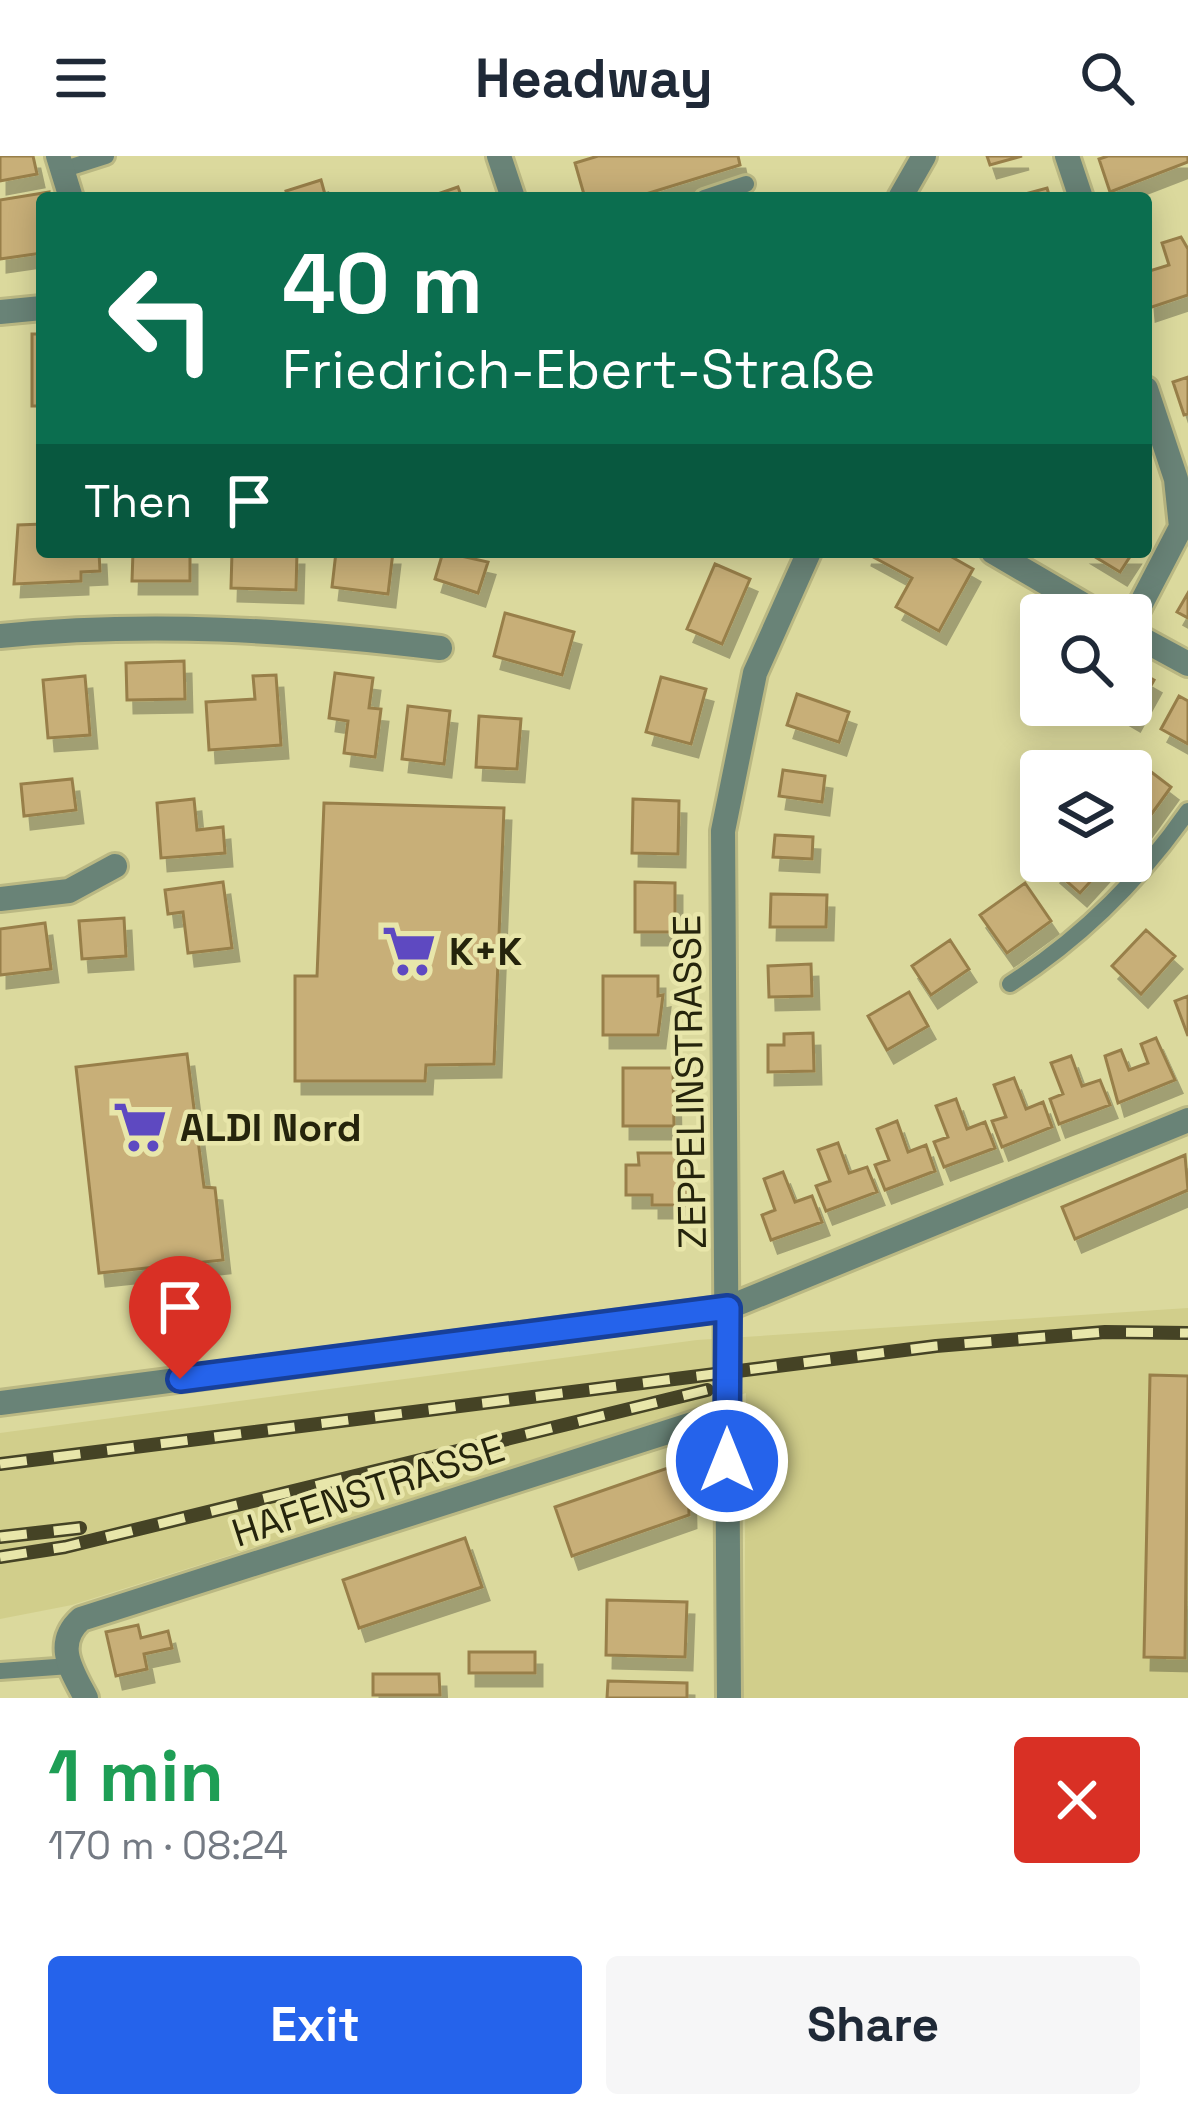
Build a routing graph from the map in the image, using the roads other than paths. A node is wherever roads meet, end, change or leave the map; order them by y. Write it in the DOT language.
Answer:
graph roads {
  1 [pos="106,156"];
  2 [pos="499,156"];
  3 [pos="924,156"];
  4 [pos="1067,156"];
  5 [pos="60,163"];
  6 [pos="746,184"];
  7 [pos="68,192"];
  8 [pos="511,192"];
  9 [pos="722,192"];
  10 [pos="903,192"];
  11 [pos="1079,192"];
  12 [pos="36,309"];
  13 [pos="0,312"];
  14 [pos="1152,407"];
  15 [pos="805,558"];
  16 [pos="1003,558"];
  17 [pos="1065,594"];
  18 [pos="1146,594"];
  19 [pos="0,636"];
  20 [pos="1152,644"];
  21 [pos="440,648"];
  22 [pos="1188,664"];
  23 [pos="1188,811"];
  24 [pos="115,866"];
  25 [pos="0,899"];
  26 [pos="1010,984"];
  27 [pos="1188,1120"];
  28 [pos="728,1308"];
  29 [pos="0,1402"];
  30 [pos="727,1413"];
  31 [pos="70,1666"];
  32 [pos="0,1671"];
  33 [pos="86,1698"];
  34 [pos="729,1698"];
  1 -- 5 [label="lane"];
  2 -- 8 [label="street"];
  3 -- 10 [label="street"];
  4 -- 11 [label="street"];
  5 -- 7 [label="street"];
  6 -- 9 [label="lane"];
  12 -- 13 [label="street"];
  14 -- 18 [label="street"];
  15 -- 28 [label="street, ZEPPELINSTRASSE"];
  16 -- 17 [label="street"];
  19 -- 21 [label="street"];
  20 -- 22 [label="street"];
  23 -- 26 [label="lane"];
  24 -- 25 [label="street"];
  27 -- 28 [label="street"];
  28 -- 29 [label="street"];
  28 -- 30 [label="street, ZEPPELINSTRASSE"];
  30 -- 31 [label="street, HAFENSTRASSE"];
  30 -- 34 [label="street, ZEPPELINSTRASSE"];
  31 -- 32 [label="lane"];
  31 -- 33 [label="street"];
}
